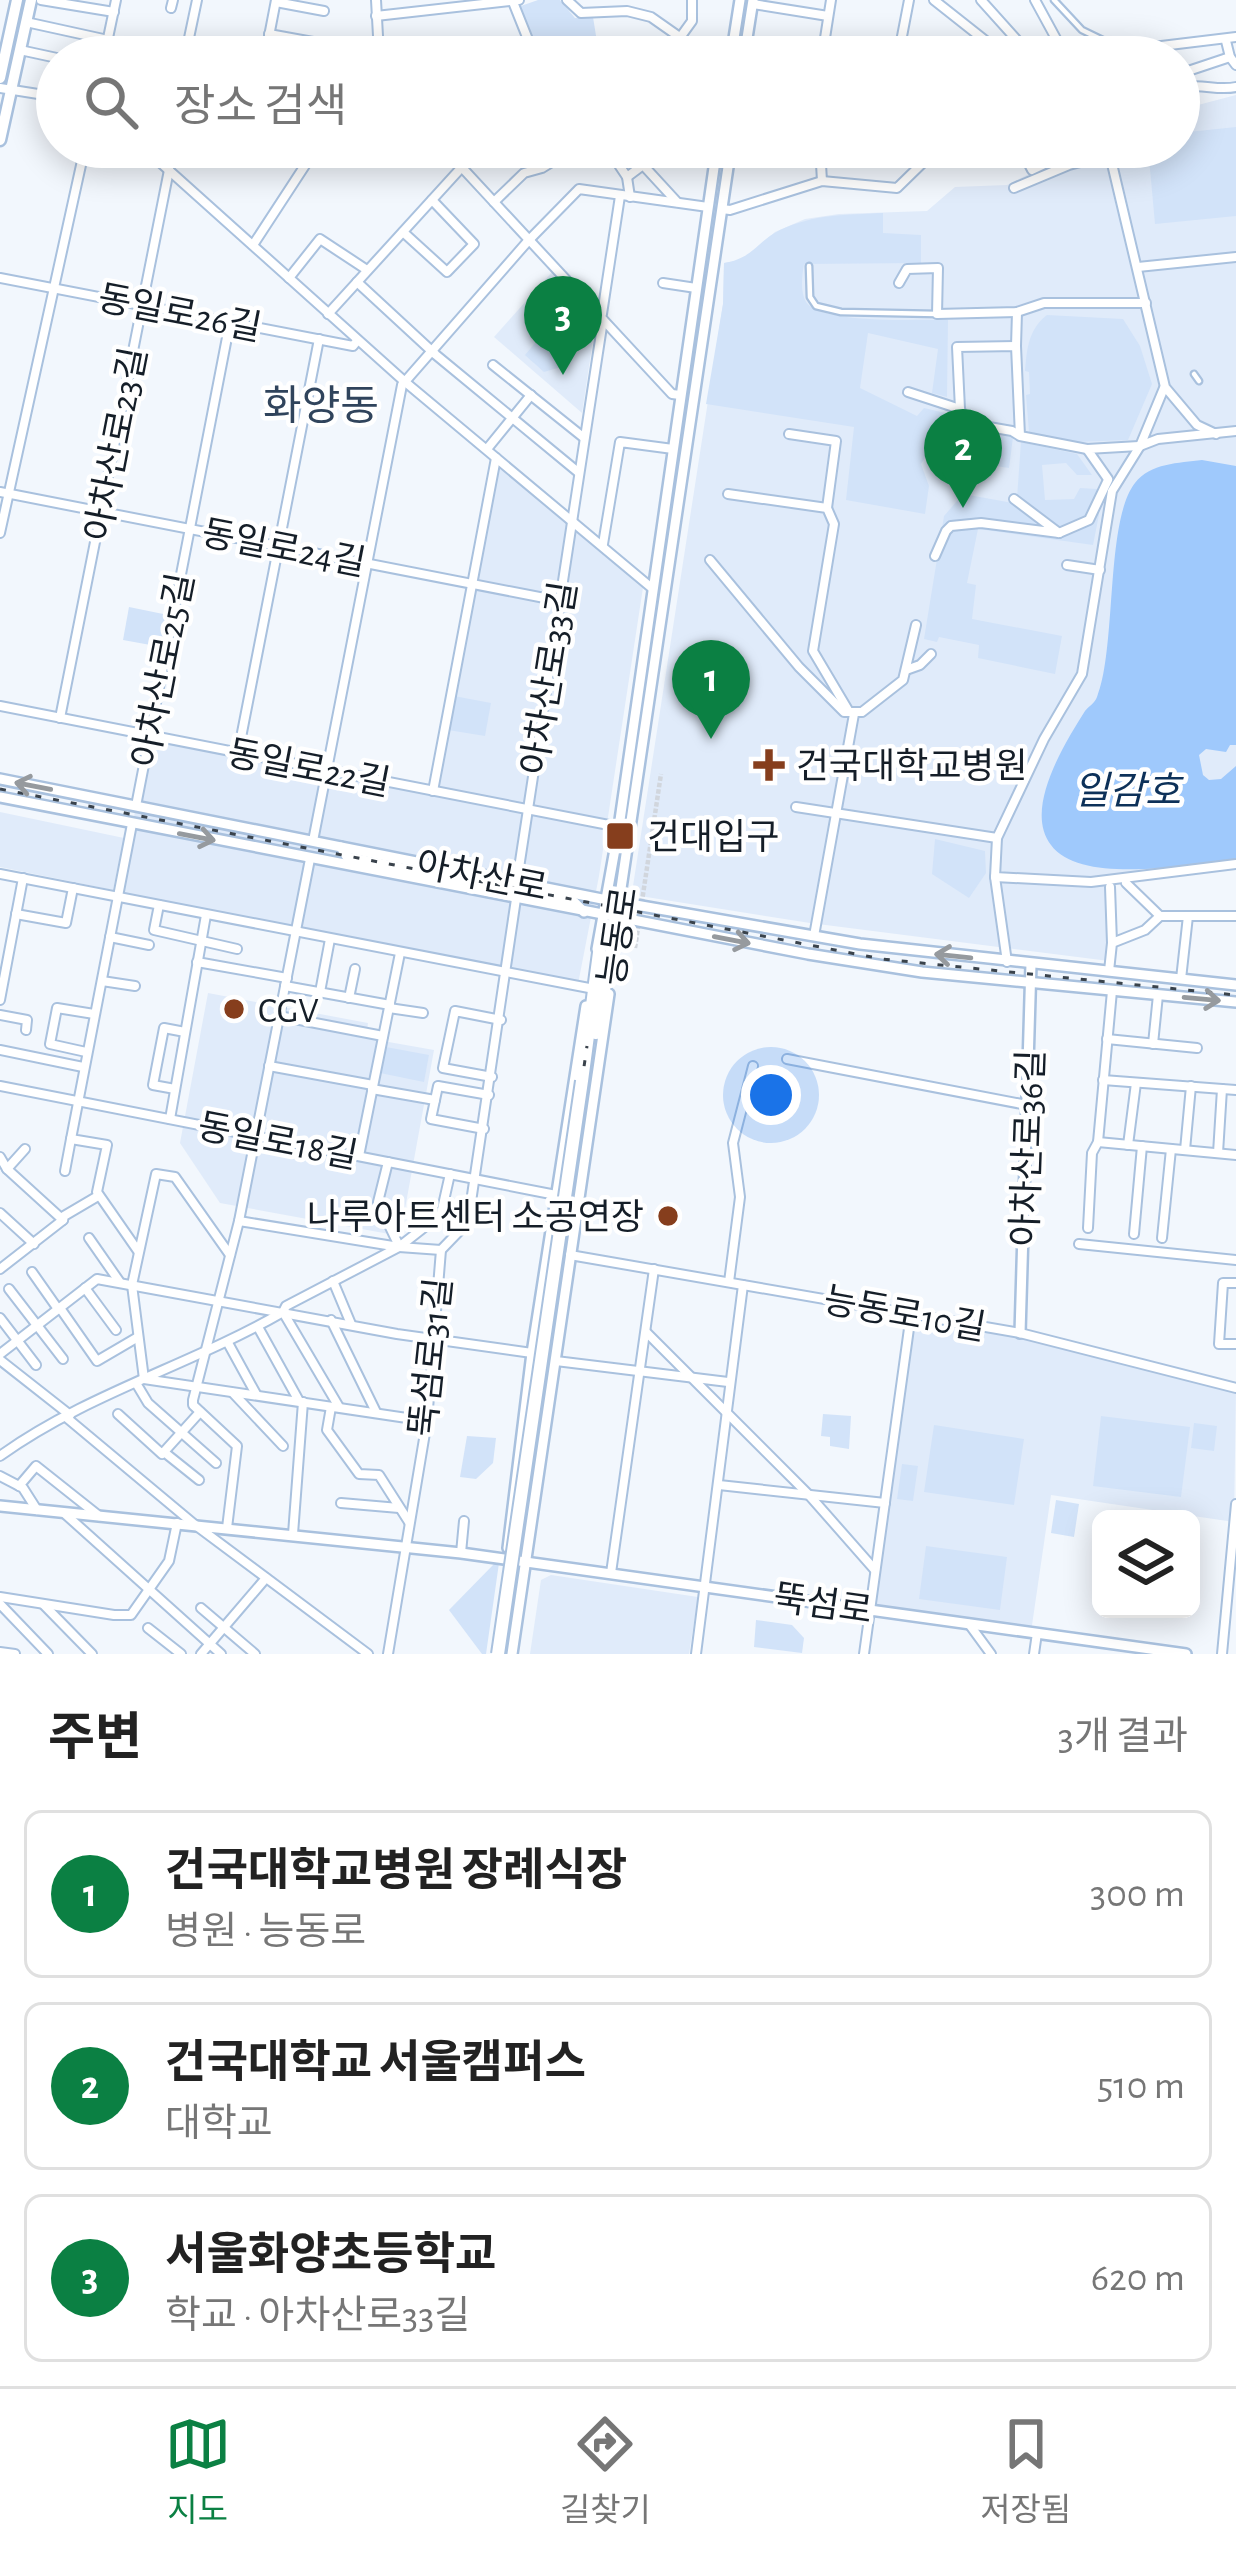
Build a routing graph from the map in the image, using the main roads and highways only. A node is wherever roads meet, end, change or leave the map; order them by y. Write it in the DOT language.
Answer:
graph roads {
  1 [pos="17,0"];
  2 [pos="31,0"];
  3 [pos="740,0"];
  4 [pos="753,2"];
  5 [pos="734,36"];
  6 [pos="747,36"];
  7 [pos="0,78"];
  8 [pos="5,89"];
  9 [pos="0,109"];
  10 [pos="3,126"];
  11 [pos="0,140"];
  12 [pos="714,168"];
  13 [pos="728,168"];
  14 [pos="708,207"];
  15 [pos="722,209"];
  16 [pos="654,621"];
  17 [pos="0,779"];
  18 [pos="0,797"];
  19 [pos="342,856"];
  20 [pos="586,896"];
  21 [pos="607,900"];
  22 [pos="574,902"];
  23 [pos="620,902"];
  24 [pos="584,912"];
  25 [pos="604,916"];
  26 [pos="617,918"];
  27 [pos="606,946"];
  28 [pos="1031,964"];
  29 [pos="1030,984"];
  30 [pos="1236,985"];
  31 [pos="1236,1002"];
  32 [pos="1020,1333"];
  33 [pos="0,1506"];
  34 [pos="506,1559"];
  35 [pos="526,1561"];
  36 [pos="501,1654"];
  37 [pos="1186,1654"];
  1 -- 7 [label="main road"];
  2 -- 8 [label="main road"];
  3 -- 5 [label="main road"];
  4 -- 6 [label="main road"];
  8 -- 10 [label="main road"];
  9 -- 10 [label="main road"];
  10 -- 11 [label="main road"];
  12 -- 14 [label="main road, 능동로"];
  13 -- 15 [label="main road, 능동로"];
  14 -- 15 [label="main road"];
  14 -- 16 [label="main road, 능동로"];
  15 -- 16 [label="main road, 능동로"];
  16 -- 21 [label="main road, 능동로"];
  16 -- 23 [label="main road, 능동로"];
  19 -- 17 [label="main road, 아차산로, one-way"];
  18 -- 19 [label="main road, 아차산로, one-way"];
  19 -- 20 [label="main road, 아차산로"];
  19 -- 22 [label="main road"];
  19 -- 24 [label="main road, 아차산로"];
  20 -- 21 [label="main road, 아차산로"];
  20 -- 22 [label="main road"];
  21 -- 23 [label="main road, 아차산로"];
  21 -- 25 [label="main road, 능동로"];
  22 -- 24 [label="main road"];
  23 -- 26 [label="main road, 능동로"];
  28 -- 23 [label="main road, 아차산로, one-way"];
  24 -- 25 [label="main road, 아차산로"];
  25 -- 26 [label="main road, 아차산로"];
  25 -- 27 [label="main road, 능동로"];
  26 -- 27 [label="main road, 능동로"];
  26 -- 29 [label="main road, 아차산로, one-way"];
  27 -- 34 [label="main road, 능동로"];
  27 -- 35 [label="main road, 능동로"];
  27 -- 36 [label="highway, bridge"];
  28 -- 29 [label="main road, 아차산로36길"];
  28 -- 30 [label="main road, 아차산로"];
  29 -- 31 [label="main road, 아차산로, one-way"];
  29 -- 32 [label="main road, 아차산로36길"];
  33 -- 34 [label="main road, 뚝섬로"];
  34 -- 35 [label="main road, 뚝섬로"];
  34 -- 36 [label="main road, 능동로"];
  35 -- 36 [label="main road, 능동로"];
  35 -- 37 [label="main road, 뚝섬로"];
}
